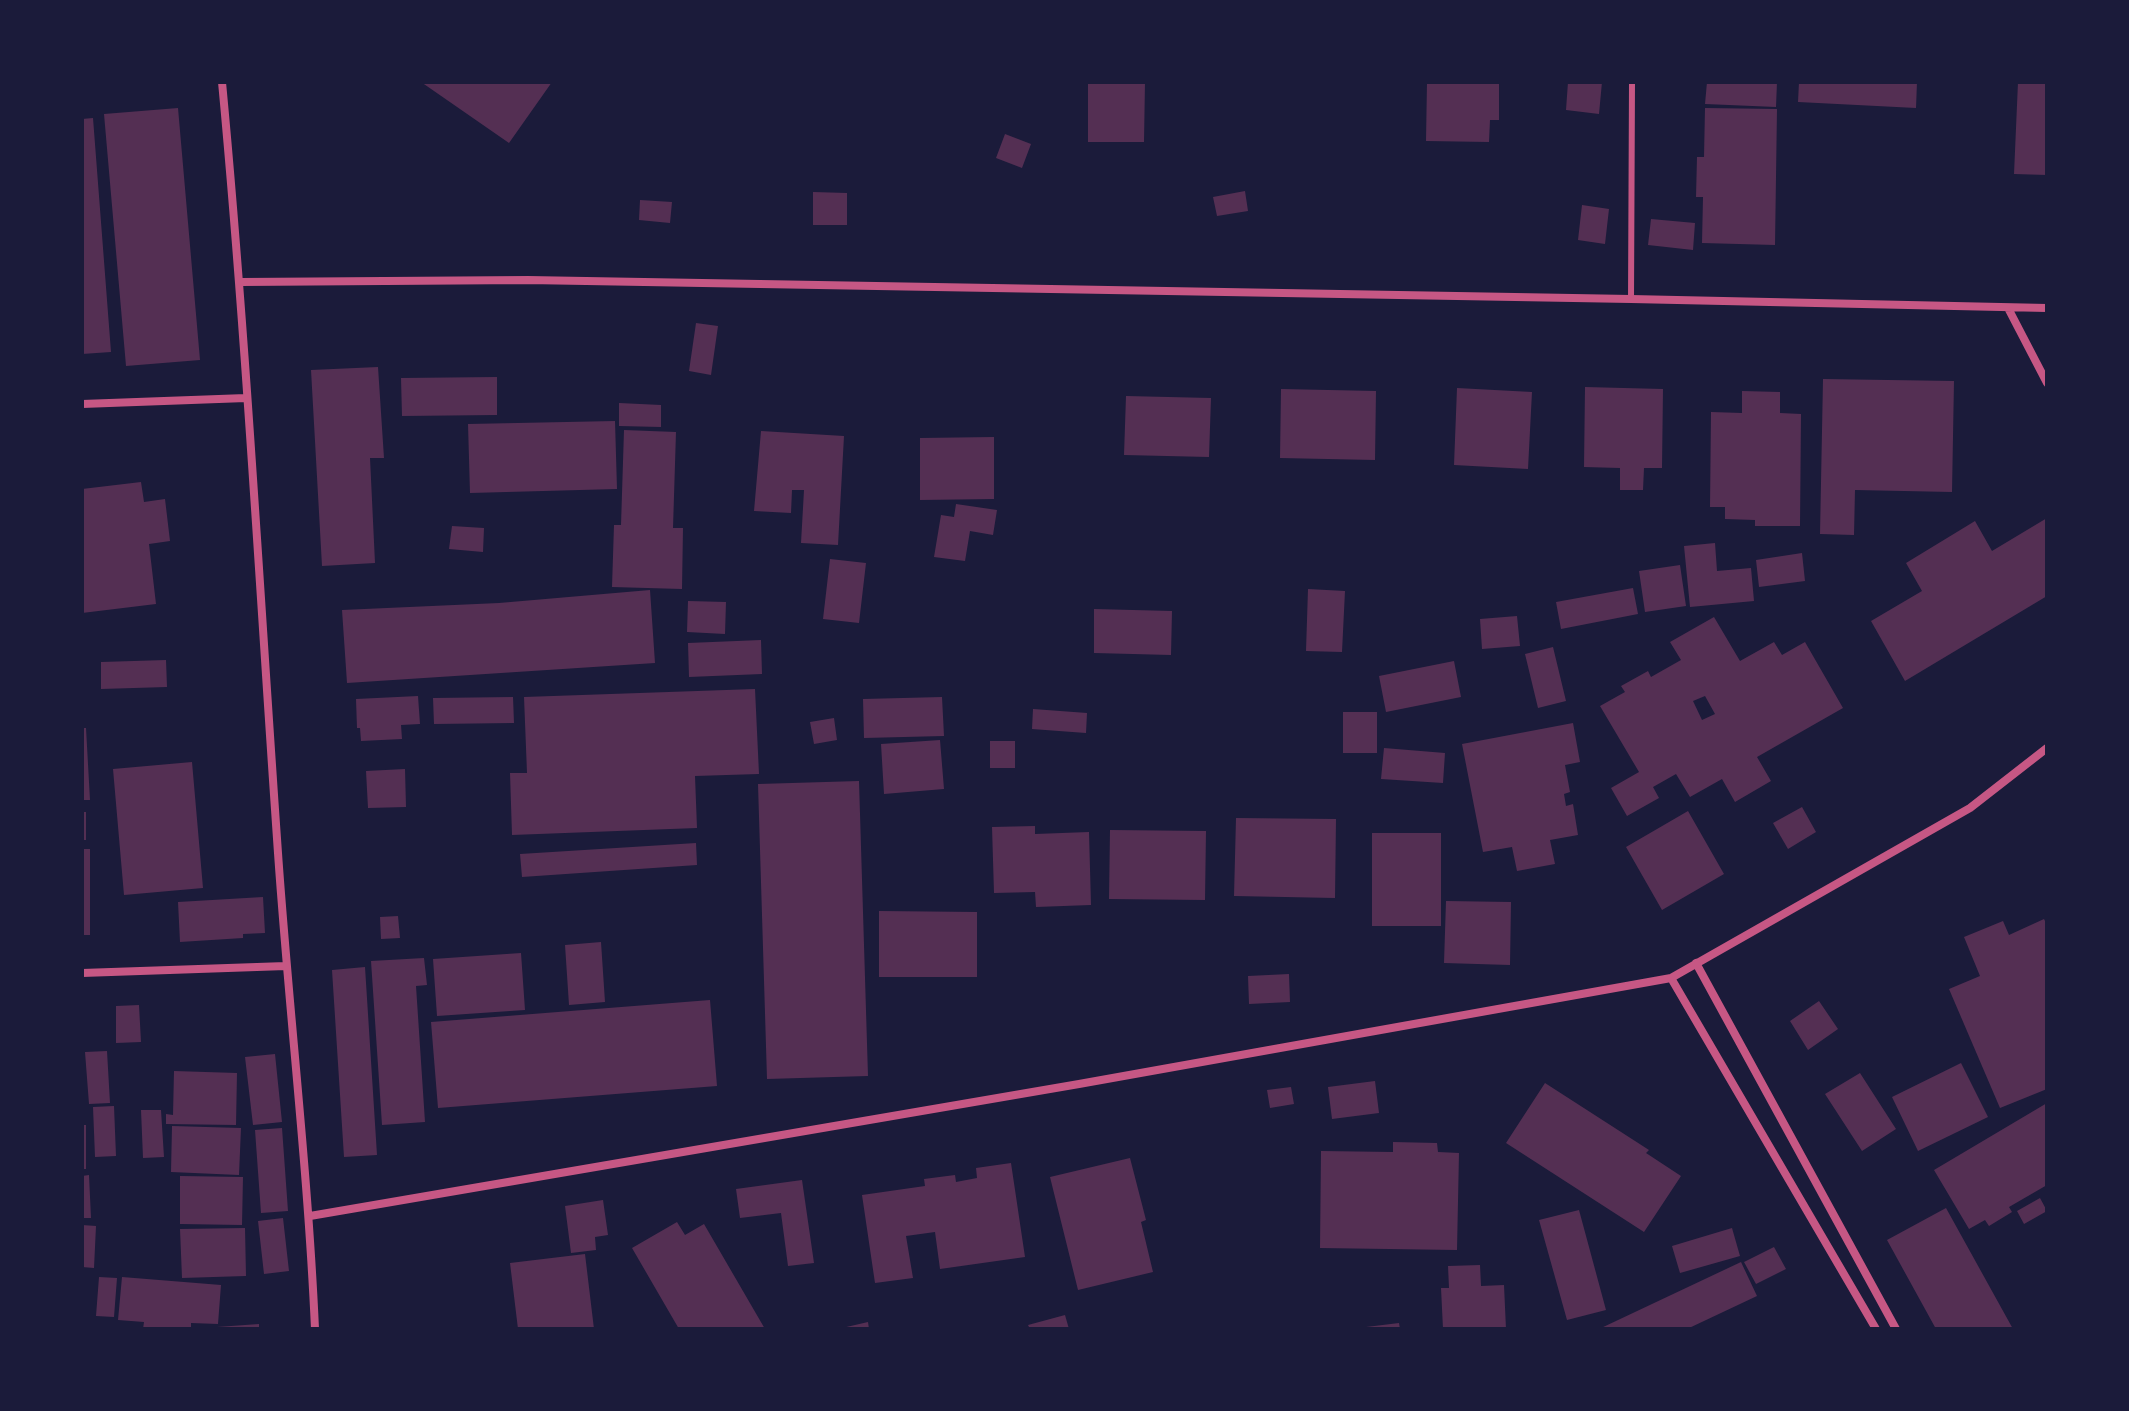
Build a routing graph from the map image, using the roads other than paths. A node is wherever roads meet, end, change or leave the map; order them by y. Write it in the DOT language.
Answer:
graph roads {
  1 [pos="222,82"];
  2 [pos="1632,82"];
  3 [pos="241,282"];
  4 [pos="1631,299"];
  5 [pos="2008,308"];
  6 [pos="2047,308"];
  7 [pos="2047,383"];
  8 [pos="246,398"];
  9 [pos="82,404"];
  10 [pos="2047,748"];
  11 [pos="1696,963"];
  12 [pos="286,966"];
  13 [pos="82,973"];
  14 [pos="1671,978"];
  15 [pos="310,1216"];
  16 [pos="315,1329"];
  17 [pos="1876,1329"];
  18 [pos="1896,1329"];
  1 -- 3 [label="street"];
  2 -- 4 [label="lane"];
  3 -- 4 [label="street"];
  3 -- 8 [label="street"];
  4 -- 5 [label="street"];
  5 -- 6 [label="street"];
  5 -- 7 [label="street"];
  8 -- 9 [label="street"];
  8 -- 12 [label="street"];
  10 -- 11 [label="street"];
  11 -- 14 [label="street"];
  11 -- 18 [label="street"];
  12 -- 13 [label="street"];
  12 -- 15 [label="street"];
  14 -- 15 [label="street"];
  14 -- 17 [label="street"];
  15 -- 16 [label="street"];
}
